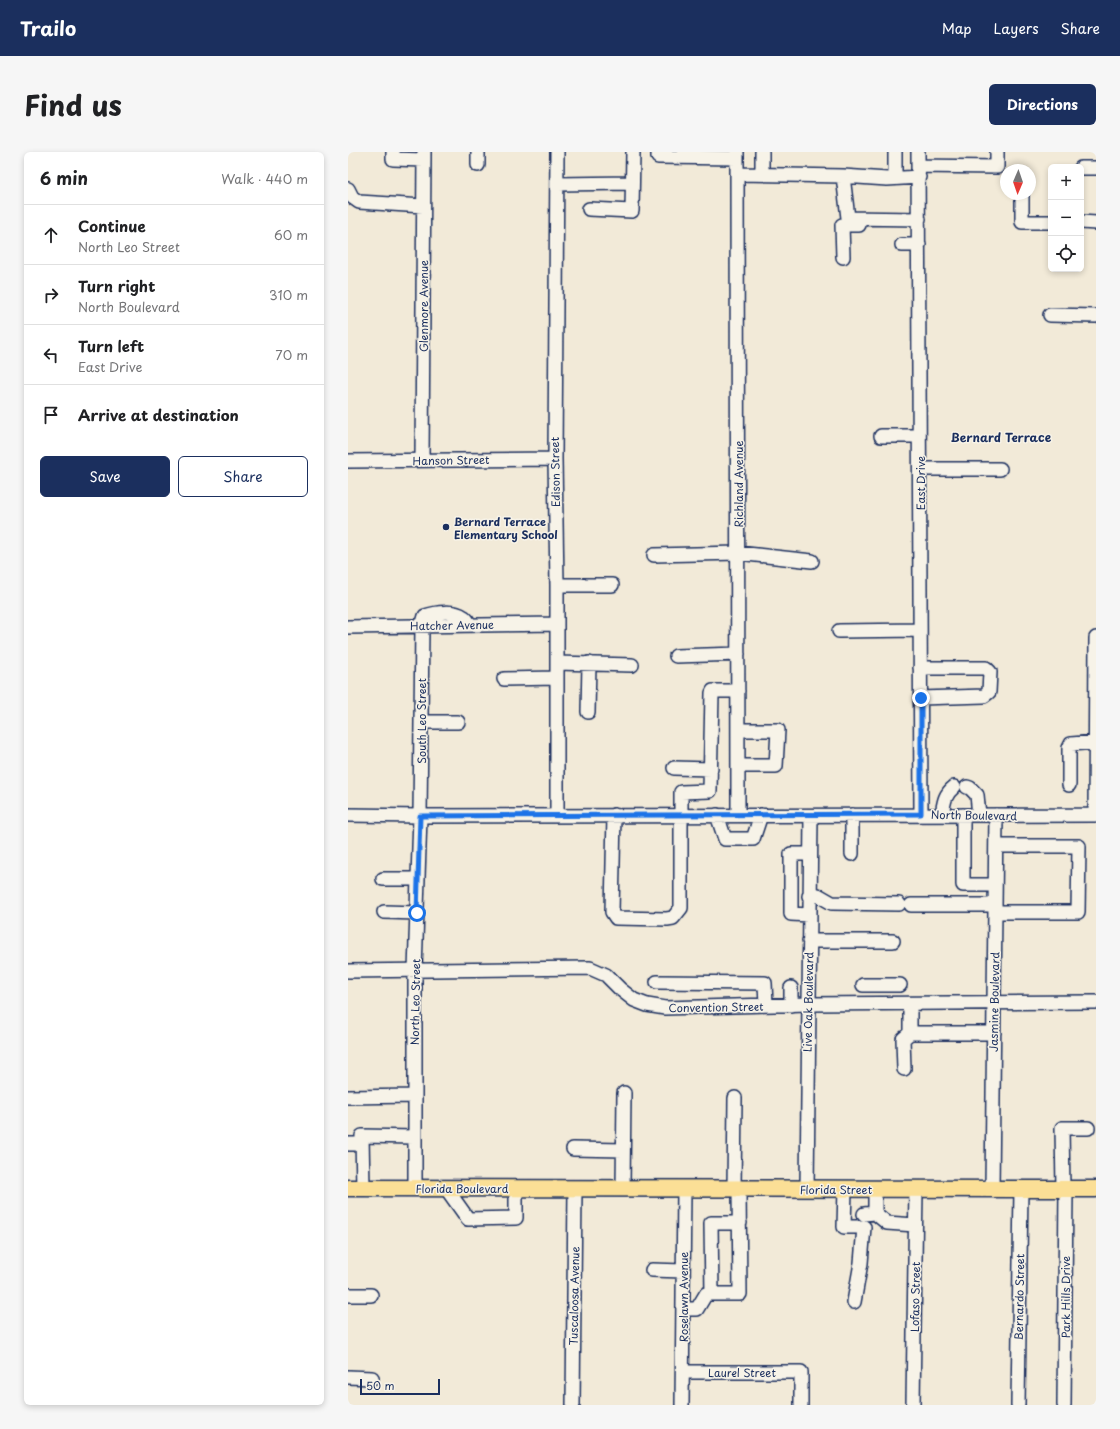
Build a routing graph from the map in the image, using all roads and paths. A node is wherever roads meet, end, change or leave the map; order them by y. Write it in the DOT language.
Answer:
graph roads {
  1 [pos="393,152"];
  2 [pos="556,152"];
  3 [pos="633,152"];
  4 [pos="658,152"];
  5 [pos="762,152"];
  6 [pos="895,152"];
  7 [pos="918,152"];
  8 [pos="997,152"];
  9 [pos="720,155"];
  10 [pos="737,155"];
  11 [pos="424,156"];
  12 [pos="1084,168"];
  13 [pos="1096,168"];
  14 [pos="919,171"];
  15 [pos="737,174"];
  16 [pos="762,174"];
  17 [pos="842,176"];
  18 [pos="895,178"];
  19 [pos="632,183"];
  20 [pos="557,184"];
  21 [pos="348,189"];
  22 [pos="1022,200"];
  23 [pos="423,206"];
  24 [pos="589,209"];
  25 [pos="919,222"];
  26 [pos="1048,222"];
  27 [pos="1084,222"];
  28 [pos="1096,223"];
  29 [pos="902,245"];
  30 [pos="919,245"];
  31 [pos="843,257"];
  32 [pos="1050,315"];
  33 [pos="1096,316"];
  34 [pos="881,436"];
  35 [pos="920,436"];
  36 [pos="554,459"];
  37 [pos="422,460"];
  38 [pos="348,461"];
  39 [pos="920,469"];
  40 [pos="1000,469"];
  41 [pos="738,554"];
  42 [pos="654,555"];
  43 [pos="812,561"];
  44 [pos="557,585"];
  45 [pos="612,586"];
  46 [pos="557,624"];
  47 [pos="422,626"];
  48 [pos="348,627"];
  49 [pos="920,630"];
  50 [pos="840,631"];
  51 [pos="1096,638"];
  52 [pos="738,654"];
  53 [pos="676,656"];
  54 [pos="557,662"];
  55 [pos="589,664"];
  56 [pos="632,665"];
  57 [pos="920,668"];
  58 [pos="504,678"];
  59 [pos="557,678"];
  60 [pos="738,691"];
  61 [pos="921,698"];
  62 [pos="588,712"];
  63 [pos="421,722"];
  64 [pos="458,722"];
  65 [pos="738,730"];
  66 [pos="1096,734"];
  67 [pos="1096,742"];
  68 [pos="738,766"];
  69 [pos="674,768"];
  70 [pos="711,769"];
  71 [pos="1096,773"];
  72 [pos="1069,785"];
  73 [pos="967,787"];
  74 [pos="954,788"];
  75 [pos="921,814"];
  76 [pos="942,814"];
  77 [pos="1096,814"];
  78 [pos="348,815"];
  79 [pos="614,815"];
  80 [pos="681,815"];
  81 [pos="717,815"];
  82 [pos="738,815"];
  83 [pos="760,815"];
  84 [pos="852,815"];
  85 [pos="963,815"];
  86 [pos="979,815"];
  87 [pos="996,815"];
  88 [pos="420,816"];
  89 [pos="557,816"];
  90 [pos="810,816"];
  91 [pos="996,846"];
  92 [pos="810,854"];
  93 [pos="852,854"];
  94 [pos="383,879"];
  95 [pos="418,879"];
  96 [pos="996,885"];
  97 [pos="809,896"];
  98 [pos="995,909"];
  99 [pos="384,912"];
  100 [pos="417,913"];
  101 [pos="809,915"];
  102 [pos="809,940"];
  103 [pos="893,941"];
  104 [pos="348,971"];
  105 [pos="415,971"];
  106 [pos="657,982"];
  107 [pos="863,985"];
  108 [pos="882,985"];
  109 [pos="900,985"];
  110 [pos="791,988"];
  111 [pos="1096,1002"];
  112 [pos="994,1003"];
  113 [pos="808,1004"];
  114 [pos="882,1004"];
  115 [pos="910,1004"];
  116 [pos="791,1005"];
  117 [pos="766,1006"];
  118 [pos="994,1032"];
  119 [pos="910,1033"];
  120 [pos="904,1069"];
  121 [pos="624,1093"];
  122 [pos="414,1096"];
  123 [pos="348,1097"];
  124 [pos="735,1098"];
  125 [pos="1088,1128"];
  126 [pos="414,1137"];
  127 [pos="348,1144"];
  128 [pos="362,1144"];
  129 [pos="573,1149"];
  130 [pos="623,1150"];
  131 [pos="356,1188"];
  132 [pos="415,1188"];
  133 [pos="446,1188"];
  134 [pos="516,1188"];
  135 [pos="575,1188"];
  136 [pos="623,1188"];
  137 [pos="684,1188"];
  138 [pos="737,1189"];
  139 [pos="807,1189"];
  140 [pos="845,1189"];
  141 [pos="875,1189"];
  142 [pos="916,1189"];
  143 [pos="992,1189"];
  144 [pos="1021,1189"];
  145 [pos="1064,1189"];
  146 [pos="1096,1189"];
  147 [pos="870,1214"];
  148 [pos="844,1215"];
  149 [pos="740,1223"];
  150 [pos="916,1225"];
  151 [pos="864,1228"];
  152 [pos="652,1270"];
  153 [pos="683,1271"];
  154 [pos="712,1294"];
  155 [pos="348,1295"];
  156 [pos="371,1295"];
  157 [pos="854,1302"];
  158 [pos="683,1309"];
  159 [pos="683,1372"];
  160 [pos="348,1377"];
  161 [pos="372,1378"];
  162 [pos="573,1405"];
  163 [pos="682,1405"];
  164 [pos="801,1405"];
  165 [pos="913,1405"];
  166 [pos="1018,1405"];
  167 [pos="1064,1405"];
  1 -- 11 [label="street"];
  2 -- 20 [label="street, Edison Street"];
  3 -- 19 [label="street"];
  4 -- 9 [label="street"];
  5 -- 16 [label="street"];
  6 -- 18 [label="street"];
  7 -- 14 [label="street, East Drive"];
  8 -- 14 [label="street"];
  9 -- 10 [label="street"];
  10 -- 15 [label="street, Richland Avenue"];
  11 -- 23 [label="street, Glenmore Avenue"];
  12 -- 13 [label="street"];
  14 -- 18 [label="street"];
  14 -- 25 [label="street, East Drive"];
  15 -- 16 [label="street"];
  15 -- 41 [label="street, Richland Avenue"];
  16 -- 17 [label="street"];
  17 -- 18 [label="street"];
  17 -- 25 [label="street"];
  19 -- 20 [label="street"];
  19 -- 24 [label="street"];
  20 -- 36 [label="street, Edison Street"];
  21 -- 23 [label="street"];
  22 -- 26 [label="street"];
  23 -- 37 [label="street, Glenmore Avenue"];
  25 -- 30 [label="street, East Drive"];
  25 -- 31 [label="street"];
  27 -- 28 [label="street"];
  29 -- 30 [label="street"];
  30 -- 35 [label="street, East Drive"];
  32 -- 33 [label="street"];
  34 -- 35 [label="street"];
  35 -- 39 [label="street, East Drive"];
  36 -- 37 [label="street, Hanson Street"];
  36 -- 44 [label="street, Edison Street"];
  37 -- 38 [label="street, Hanson Street"];
  39 -- 40 [label="street"];
  39 -- 49 [label="street, East Drive"];
  41 -- 42 [label="street"];
  41 -- 43 [label="street"];
  41 -- 52 [label="street, Richland Avenue"];
  44 -- 45 [label="street"];
  44 -- 46 [label="street, Edison Street"];
  46 -- 47 [label="street, Hatcher Avenue"];
  46 -- 54 [label="street, Edison Street"];
  47 -- 48 [label="street, Hatcher Avenue"];
  47 -- 63 [label="street, South Leo Street"];
  49 -- 50 [label="street"];
  49 -- 57 [label="street, East Drive"];
  51 -- 66 [label="street"];
  52 -- 53 [label="street"];
  52 -- 60 [label="street, Richland Avenue"];
  54 -- 55 [label="street"];
  54 -- 59 [label="street, Edison Street"];
  55 -- 56 [label="street"];
  55 -- 62 [label="street"];
  57 -- 61 [label="street, East Drive"];
  57 -- 61 [label="street"];
  58 -- 59 [label="street"];
  59 -- 89 [label="street, Edison Street"];
  60 -- 65 [label="street, Richland Avenue"];
  60 -- 70 [label="street"];
  61 -- 75 [label="street, East Drive"];
  63 -- 64 [label="street"];
  63 -- 88 [label="street, South Leo Street"];
  65 -- 68 [label="street, Richland Avenue"];
  65 -- 68 [label="street"];
  66 -- 67 [label="street"];
  67 -- 71 [label="street"];
  67 -- 72 [label="street"];
  68 -- 82 [label="street, Richland Avenue"];
  69 -- 70 [label="street"];
  70 -- 80 [label="street"];
  71 -- 77 [label="street"];
  73 -- 86 [label="street"];
  74 -- 76 [label="street"];
  75 -- 76 [label="street, North Boulevard"];
  75 -- 84 [label="street, North Boulevard"];
  76 -- 85 [label="street, North Boulevard"];
  77 -- 87 [label="street, North Boulevard"];
  78 -- 88 [label="street, North Boulevard"];
  79 -- 80 [label="street, North Boulevard"];
  79 -- 80 [label="street"];
  79 -- 89 [label="street, North Boulevard"];
  80 -- 81 [label="street, North Boulevard"];
  81 -- 82 [label="street, North Boulevard"];
  81 -- 83 [label="street"];
  82 -- 83 [label="street, North Boulevard"];
  83 -- 90 [label="street, North Boulevard"];
  84 -- 90 [label="street, North Boulevard"];
  84 -- 93 [label="street"];
  85 -- 86 [label="street, North Boulevard"];
  85 -- 96 [label="street"];
  86 -- 87 [label="street, North Boulevard"];
  87 -- 91 [label="street, Jasmine Boulevard"];
  88 -- 89 [label="street, North Boulevard"];
  88 -- 95 [label="street, North Leo Street"];
  90 -- 92 [label="street, Live Oak Boulevard"];
  91 -- 96 [label="street, Jasmine Boulevard"];
  91 -- 98 [label="street"];
  92 -- 97 [label="street, Live Oak Boulevard"];
  92 -- 101 [label="street"];
  94 -- 95 [label="street"];
  95 -- 100 [label="street, North Leo Street"];
  96 -- 98 [label="street, Jasmine Boulevard"];
  97 -- 98 [label="street"];
  97 -- 101 [label="street, Live Oak Boulevard"];
  98 -- 112 [label="street, Jasmine Boulevard"];
  99 -- 100 [label="street"];
  100 -- 105 [label="street, North Leo Street"];
  101 -- 102 [label="street, Live Oak Boulevard"];
  102 -- 103 [label="street"];
  102 -- 113 [label="street, Live Oak Boulevard"];
  104 -- 105 [label="street, Convention Street"];
  105 -- 117 [label="street, Convention Street"];
  105 -- 122 [label="street, North Leo Street"];
  106 -- 117 [label="street"];
  107 -- 108 [label="street"];
  108 -- 109 [label="street"];
  108 -- 114 [label="street"];
  110 -- 116 [label="street"];
  111 -- 112 [label="street, Convention Street"];
  112 -- 115 [label="street, Convention Street"];
  112 -- 118 [label="street, Jasmine Boulevard"];
  113 -- 114 [label="street, Convention Street"];
  113 -- 116 [label="street, Convention Street"];
  113 -- 139 [label="street, Live Oak Boulevard"];
  114 -- 115 [label="street, Convention Street"];
  115 -- 119 [label="street"];
  116 -- 117 [label="street, Convention Street"];
  118 -- 119 [label="street"];
  118 -- 143 [label="street, Jasmine Boulevard"];
  119 -- 120 [label="street"];
  121 -- 130 [label="street"];
  122 -- 123 [label="street"];
  122 -- 126 [label="street, North Leo Street"];
  124 -- 138 [label="street"];
  125 -- 145 [label="street, Park Hills Drive"];
  126 -- 128 [label="street"];
  126 -- 132 [label="street, North Leo Street"];
  127 -- 128 [label="street"];
  128 -- 131 [label="street"];
  129 -- 130 [label="street"];
  130 -- 136 [label="street"];
  131 -- 132 [label="main road, Florida Boulevard"];
  132 -- 133 [label="main road, Florida Boulevard"];
  133 -- 134 [label="main road, Florida Boulevard"];
  133 -- 134 [label="street"];
  134 -- 135 [label="main road, Florida Boulevard"];
  135 -- 136 [label="main road, Florida Street"];
  135 -- 162 [label="street, Tuscaloosa Avenue"];
  136 -- 137 [label="main road, Florida Street"];
  137 -- 138 [label="main road, Florida Street"];
  137 -- 153 [label="street, Roselawn Avenue"];
  138 -- 139 [label="main road, Florida Street"];
  138 -- 149 [label="street"];
  139 -- 140 [label="main road, Florida Street"];
  140 -- 141 [label="main road, Florida Street"];
  140 -- 148 [label="street"];
  141 -- 142 [label="main road, Florida Street"];
  141 -- 147 [label="street"];
  142 -- 143 [label="main road, Florida Street"];
  142 -- 150 [label="street, Lofaso Street"];
  143 -- 144 [label="main road, Florida Street"];
  144 -- 145 [label="main road, Florida Street"];
  144 -- 166 [label="street, Bernardo Street"];
  145 -- 146 [label="main road, Florida Street"];
  145 -- 167 [label="street, Park Hills Drive"];
  147 -- 148 [label="street"];
  147 -- 150 [label="street"];
  147 -- 151 [label="street"];
  148 -- 151 [label="street"];
  149 -- 154 [label="street"];
  149 -- 154 [label="street"];
  150 -- 165 [label="street, Lofaso Street"];
  151 -- 157 [label="street"];
  152 -- 153 [label="street"];
  153 -- 158 [label="street, Roselawn Avenue"];
  154 -- 158 [label="street"];
  155 -- 156 [label="street"];
  158 -- 159 [label="street, Roselawn Avenue"];
  159 -- 163 [label="street, Roselawn Avenue"];
  159 -- 164 [label="street, Laurel Street"];
  160 -- 161 [label="street"];
}
